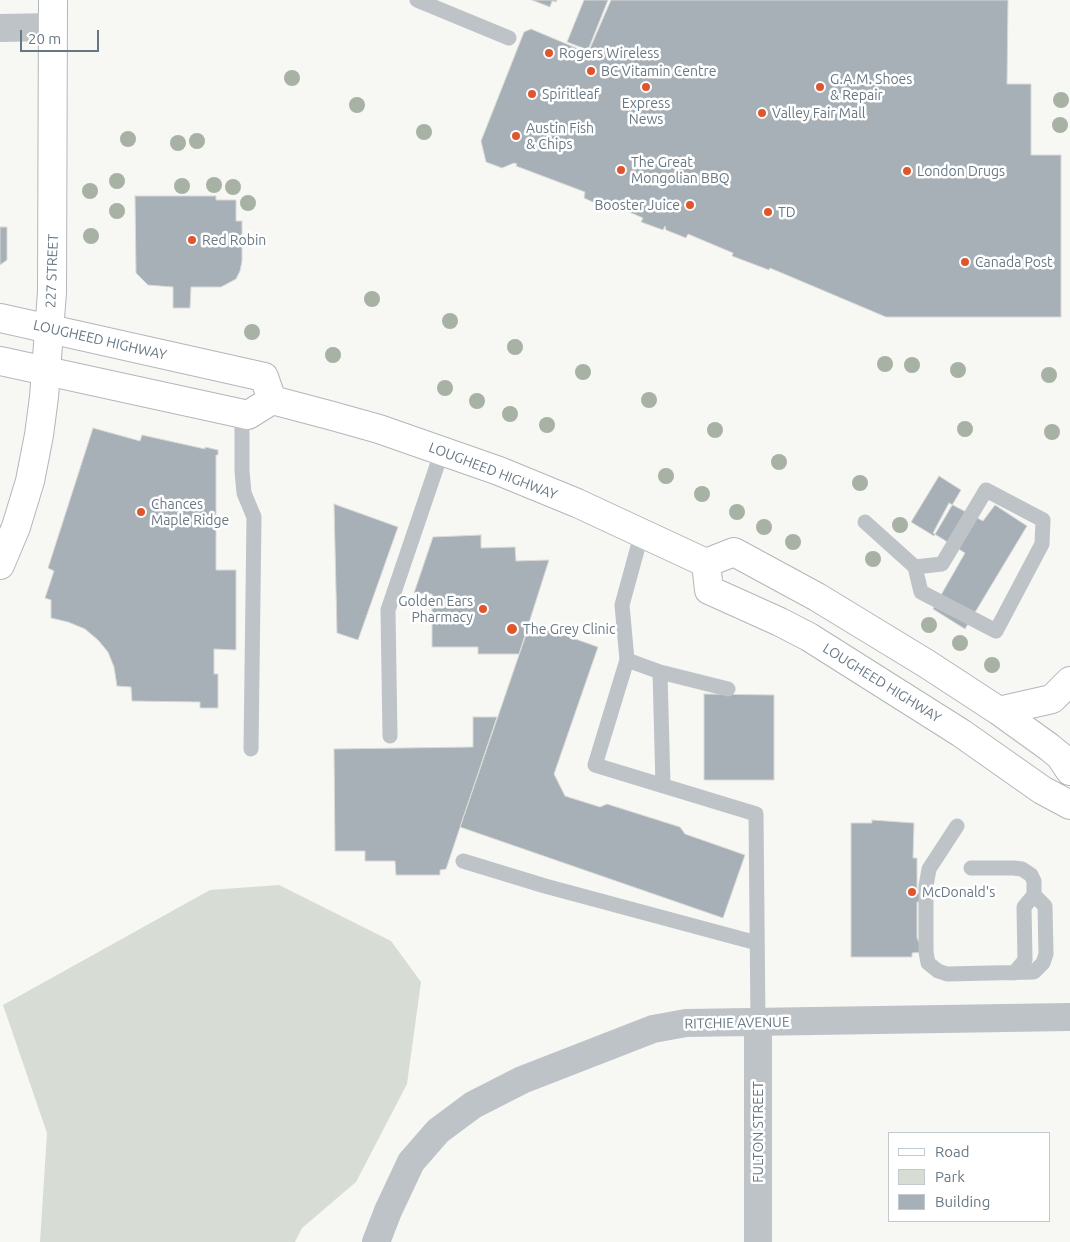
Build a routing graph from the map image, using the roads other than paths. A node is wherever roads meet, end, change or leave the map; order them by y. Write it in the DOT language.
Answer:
graph roads {
  1 [pos="53,0"];
  2 [pos="417,0"];
  3 [pos="53,27"];
  4 [pos="0,28"];
  5 [pos="509,38"];
  6 [pos="0,318"];
  7 [pos="49,329"];
  8 [pos="0,361"];
  9 [pos="46,370"];
  10 [pos="272,400"];
  11 [pos="242,414"];
  12 [pos="442,451"];
  13 [pos="865,522"];
  14 [pos="642,532"];
  15 [pos="706,563"];
  16 [pos="0,565"];
  17 [pos="915,567"];
  18 [pos="627,660"];
  19 [pos="660,672"];
  20 [pos="1070,682"];
  21 [pos="728,689"];
  22 [pos="999,711"];
  23 [pos="390,736"];
  24 [pos="251,748"];
  25 [pos="1070,772"];
  26 [pos="663,786"];
  27 [pos="1070,805"];
  28 [pos="958,826"];
  29 [pos="463,861"];
  30 [pos="971,868"];
  31 [pos="1034,895"];
  32 [pos="757,943"];
  33 [pos="1014,973"];
  34 [pos="1070,1017"];
  35 [pos="758,1023"];
  36 [pos="376,1242"];
  37 [pos="758,1242"];
  1 -- 3 [label="main road, 227 STREET"];
  2 -- 5 [label="lane"];
  3 -- 4 [label="street"];
  3 -- 7 [label="main road, 227 STREET"];
  6 -- 7 [label="main road, LOUGHEED HIGHWAY"];
  7 -- 9 [label="main road, 227 STREET"];
  7 -- 10 [label="main road, LOUGHEED HIGHWAY"];
  8 -- 9 [label="main road"];
  9 -- 11 [label="main road"];
  9 -- 16 [label="main road, 227 STREET"];
  10 -- 11 [label="main road"];
  10 -- 12 [label="main road, LOUGHEED HIGHWAY"];
  11 -- 24 [label="lane"];
  12 -- 14 [label="main road, LOUGHEED HIGHWAY"];
  12 -- 23 [label="lane"];
  13 -- 17 [label="lane"];
  14 -- 15 [label="main road, LOUGHEED HIGHWAY"];
  14 -- 18 [label="lane"];
  15 -- 22 [label="main road"];
  15 -- 27 [label="main road, LOUGHEED HIGHWAY"];
  17 -- 17 [label="lane"];
  18 -- 19 [label="lane"];
  18 -- 26 [label="lane"];
  19 -- 21 [label="lane"];
  19 -- 26 [label="lane"];
  20 -- 22 [label="main road"];
  22 -- 25 [label="main road"];
  26 -- 32 [label="lane"];
  28 -- 33 [label="lane"];
  29 -- 32 [label="lane"];
  30 -- 31 [label="lane"];
  31 -- 33 [label="lane"];
  31 -- 33 [label="lane"];
  32 -- 35 [label="lane"];
  34 -- 35 [label="street, RITCHIE AVENUE"];
  35 -- 36 [label="street, RITCHIE AVENUE"];
  35 -- 37 [label="street, FULTON STREET"];
}
